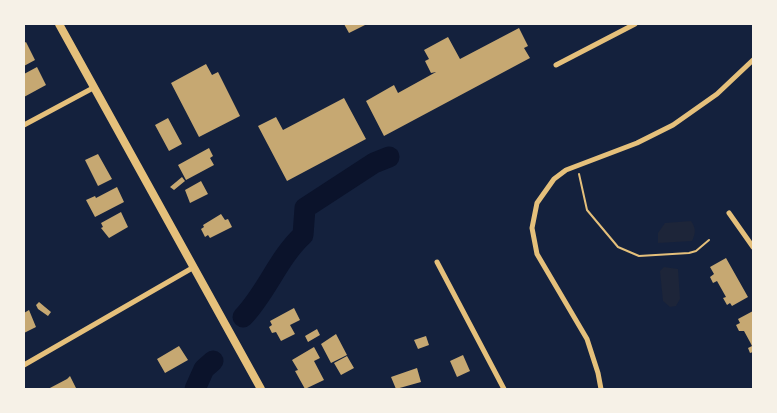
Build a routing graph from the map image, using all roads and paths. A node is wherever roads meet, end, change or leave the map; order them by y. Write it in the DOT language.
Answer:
graph roads {
  1 [pos="59,24"];
  2 [pos="635,24"];
  3 [pos="753,60"];
  4 [pos="556,65"];
  5 [pos="93,88"];
  6 [pos="24,125"];
  7 [pos="579,174"];
  8 [pos="728,213"];
  9 [pos="709,240"];
  10 [pos="753,247"];
  11 [pos="437,262"];
  12 [pos="194,267"];
  13 [pos="24,365"];
  14 [pos="261,389"];
  15 [pos="502,389"];
  16 [pos="600,389"];
  1 -- 5 [label="street"];
  2 -- 4 [label="street"];
  3 -- 16 [label="street"];
  5 -- 6 [label="street"];
  5 -- 12 [label="street"];
  7 -- 9 [label="path"];
  8 -- 10 [label="street"];
  11 -- 15 [label="street"];
  12 -- 13 [label="street"];
  12 -- 14 [label="street"];
}
